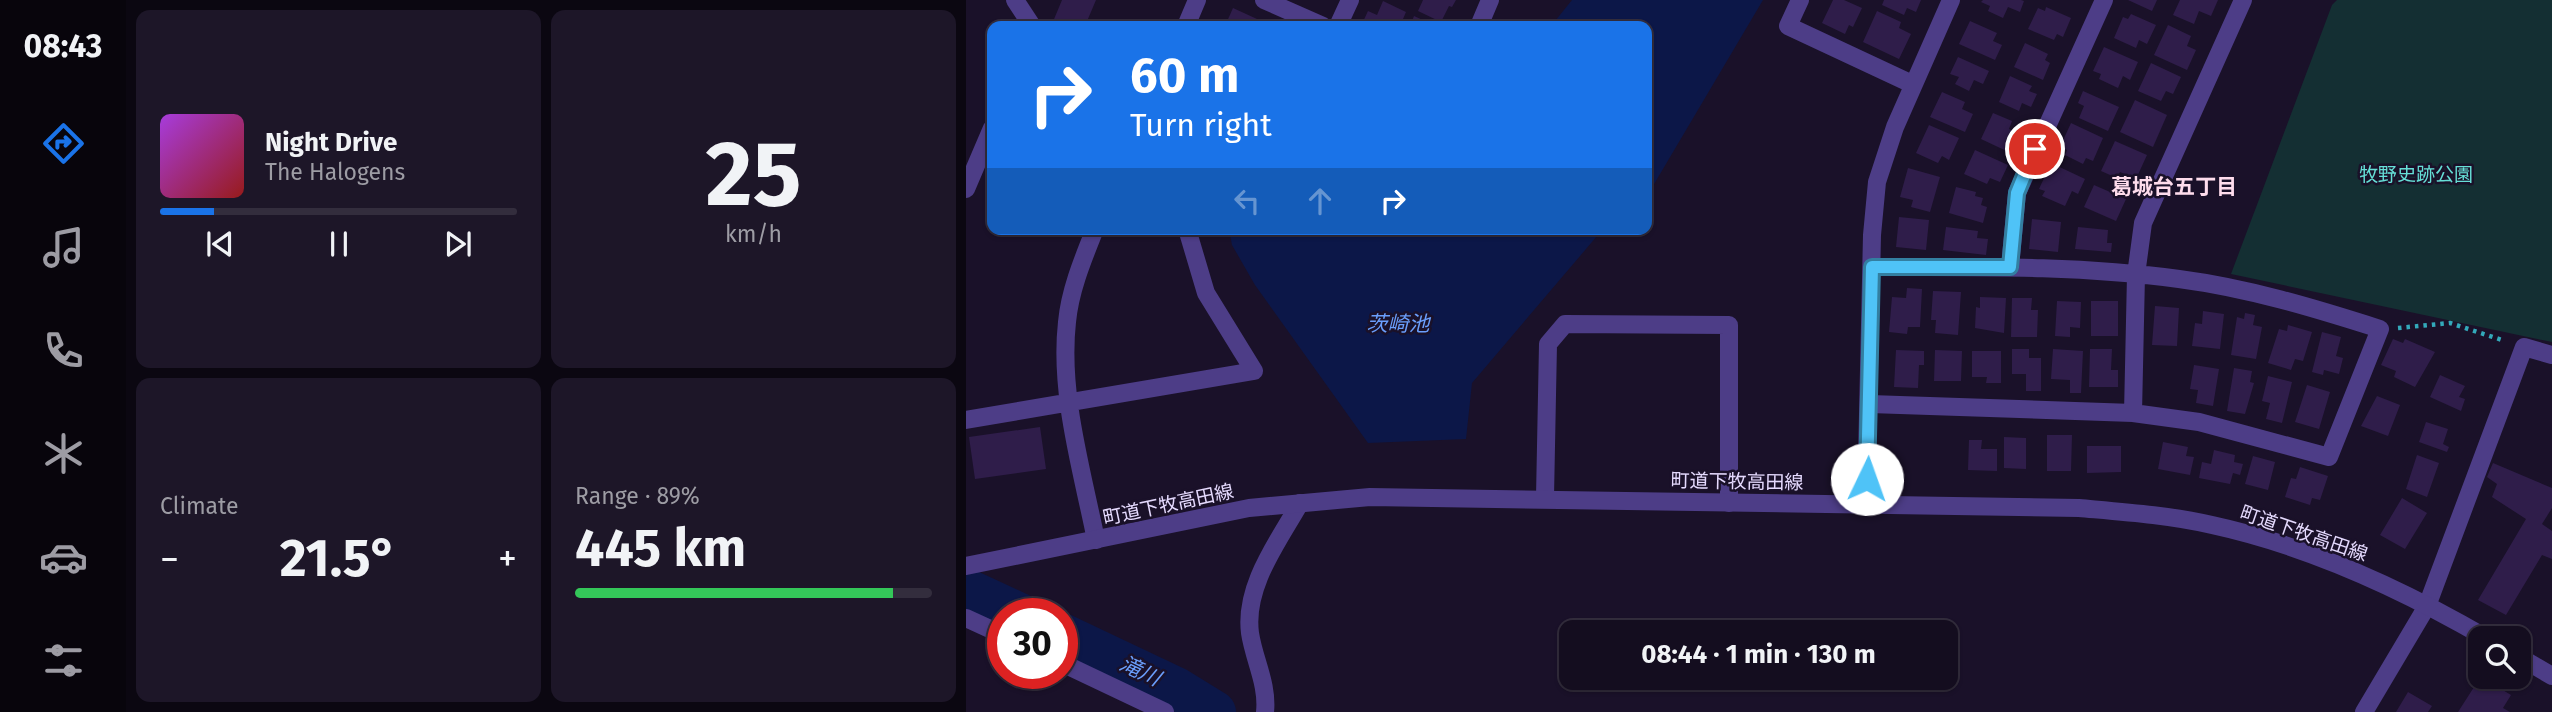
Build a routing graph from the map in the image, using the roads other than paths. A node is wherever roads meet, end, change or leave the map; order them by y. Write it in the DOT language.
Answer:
graph roads {
  1 [pos="1015,0"];
  2 [pos="1197,0"];
  3 [pos="1264,0"];
  4 [pos="1350,0"];
  5 [pos="1490,0"];
  6 [pos="1800,0"];
  7 [pos="1951,0"];
  8 [pos="2104,0"];
  9 [pos="2243,0"];
  10 [pos="1029,21"];
  11 [pos="1188,21"];
  12 [pos="1311,21"];
  13 [pos="1340,21"];
  14 [pos="1481,21"];
  15 [pos="1912,84"];
  16 [pos="987,140"];
  17 [pos="966,190"];
  18 [pos="1093,235"];
  19 [pos="1189,235"];
  20 [pos="1872,267"];
  21 [pos="2010,267"];
  22 [pos="2136,275"];
  23 [pos="2552,355"];
  24 [pos="1069,402"];
  25 [pos="1870,404"];
  26 [pos="2133,413"];
  27 [pos="966,420"];
  28 [pos="1545,497"];
  29 [pos="1300,503"];
  30 [pos="1730,503"];
  31 [pos="1866,504"];
  32 [pos="1096,540"];
  33 [pos="966,564"];
  34 [pos="2427,606"];
  35 [pos="966,618"];
  36 [pos="987,628"];
  37 [pos="2468,628"];
  38 [pos="2531,664"];
  39 [pos="1078,671"];
  40 [pos="2552,676"];
  41 [pos="1165,712"];
  42 [pos="1265,712"];
  43 [pos="2364,712"];
  1 -- 10 [label="street"];
  2 -- 11 [label="street"];
  3 -- 12 [label="street"];
  4 -- 13 [label="street"];
  5 -- 14 [label="street"];
  6 -- 15 [label="street"];
  7 -- 15 [label="street"];
  8 -- 21 [label="street"];
  9 -- 22 [label="street"];
  15 -- 20 [label="street"];
  16 -- 17 [label="street"];
  18 -- 24 [label="street"];
  19 -- 24 [label="street"];
  20 -- 21 [label="street"];
  20 -- 25 [label="street"];
  21 -- 22 [label="street"];
  22 -- 26 [label="street"];
  22 -- 26 [label="street"];
  23 -- 34 [label="street"];
  24 -- 27 [label="street"];
  24 -- 32 [label="street"];
  25 -- 26 [label="street"];
  25 -- 31 [label="street"];
  28 -- 29 [label="street, 町道下牧高田線"];
  28 -- 30 [label="street, 町道下牧高田線"];
  28 -- 30 [label="street"];
  29 -- 32 [label="street, 町道下牧高田線"];
  29 -- 42 [label="street"];
  30 -- 31 [label="street, 町道下牧高田線"];
  31 -- 34 [label="street, 町道下牧高田線"];
  32 -- 33 [label="street, 町道下牧高田線"];
  34 -- 37 [label="street, 町道下牧高田線"];
  34 -- 43 [label="street"];
  35 -- 36 [label="street"];
  38 -- 40 [label="street"];
  39 -- 41 [label="street"];
}
